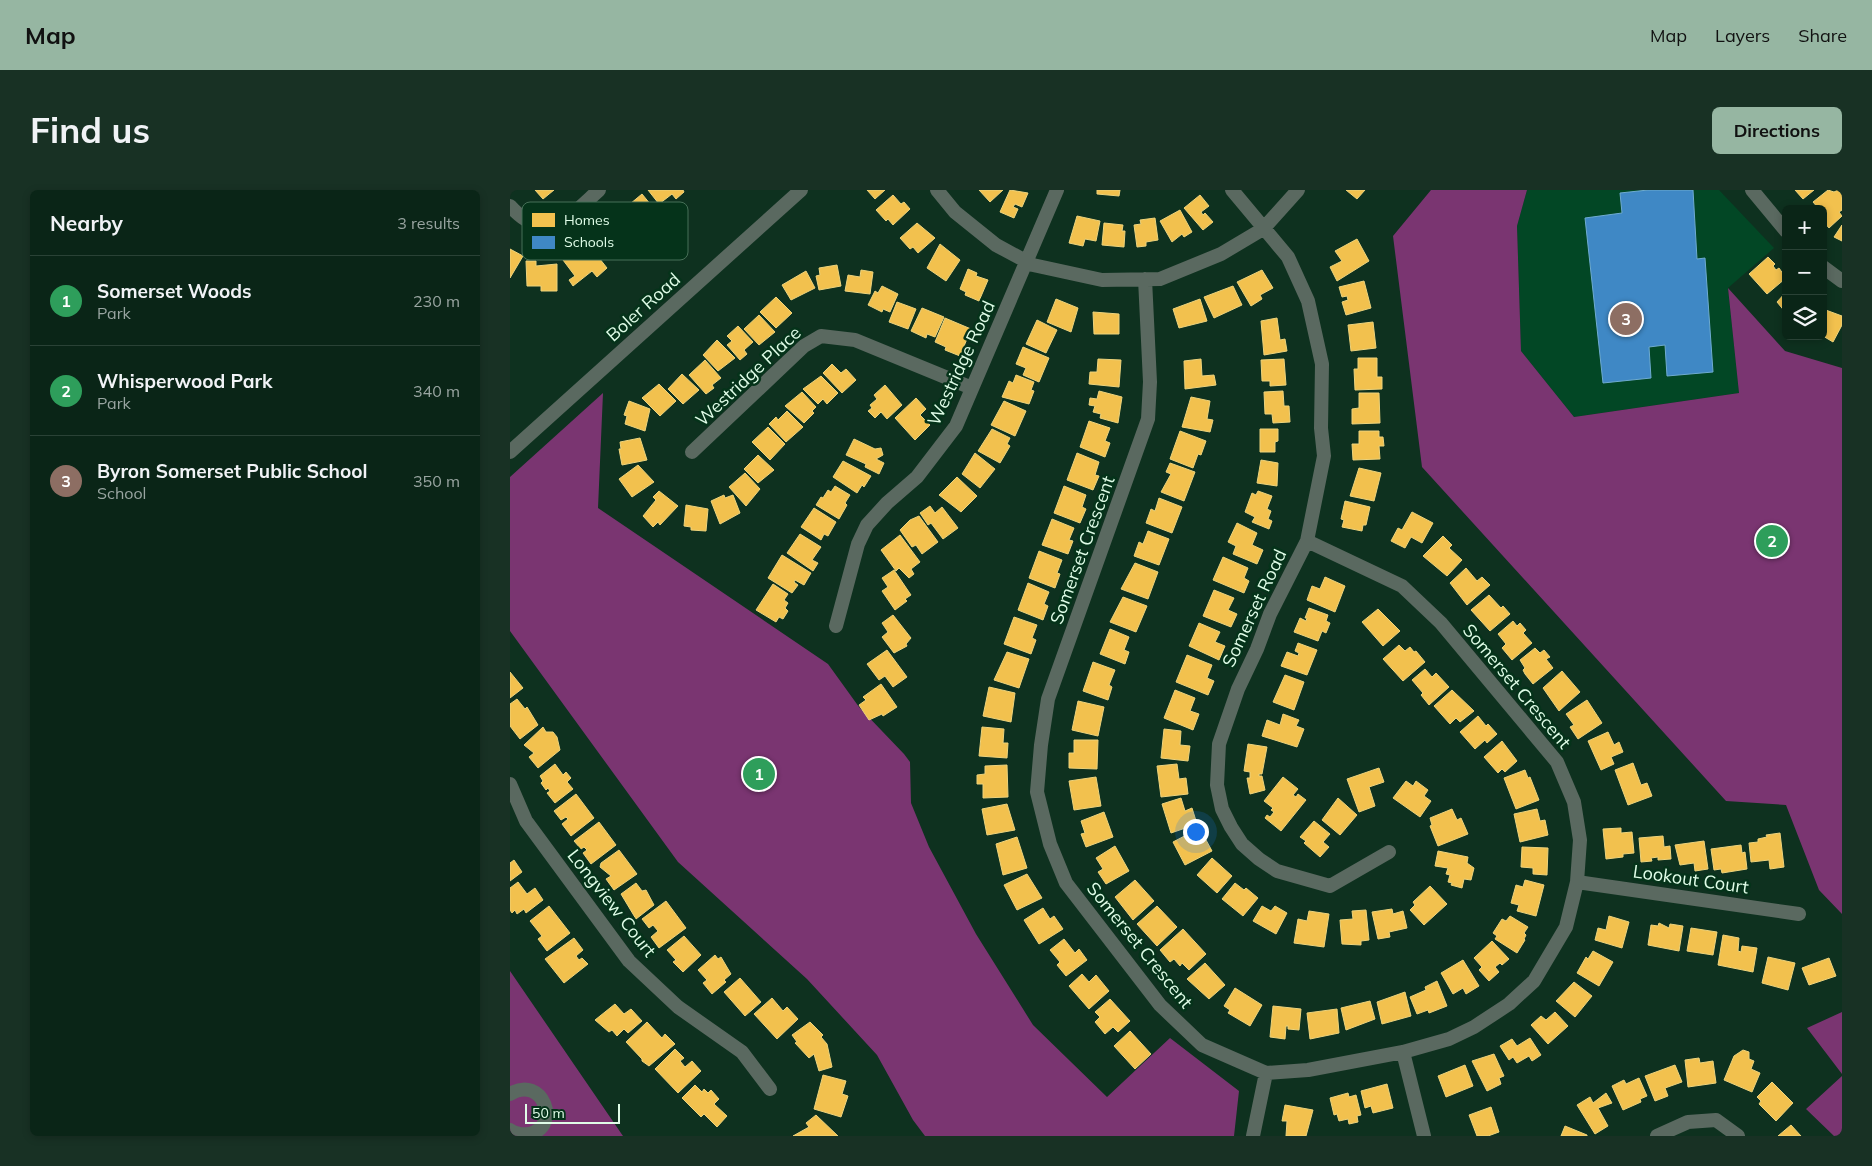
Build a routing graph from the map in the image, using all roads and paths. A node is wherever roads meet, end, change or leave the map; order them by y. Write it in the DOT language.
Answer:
graph roads {
  1 [pos="599,190"];
  2 [pos="801,190"];
  3 [pos="937,190"];
  4 [pos="1057,190"];
  5 [pos="1232,190"];
  6 [pos="1298,190"];
  7 [pos="1752,190"];
  8 [pos="586,202"];
  9 [pos="510,206"];
  10 [pos="522,219"];
  11 [pos="1782,226"];
  12 [pos="1263,229"];
  13 [pos="1028,262"];
  14 [pos="1827,270"];
  15 [pos="1146,279"];
  16 [pos="1842,281"];
  17 [pos="972,388"];
  18 [pos="510,452"];
  19 [pos="692,452"];
  20 [pos="1307,541"];
  21 [pos="836,626"];
  22 [pos="510,784"];
  23 [pos="1390,852"];
  24 [pos="1577,882"];
  25 [pos="1799,914"];
  26 [pos="1404,1052"];
  27 [pos="1266,1073"];
  28 [pos="770,1089"];
  29 [pos="510,1093"];
  30 [pos="510,1130"];
  31 [pos="1253,1136"];
  32 [pos="1424,1136"];
  33 [pos="1657,1136"];
  34 [pos="1738,1136"];
  1 -- 8 [label="street"];
  2 -- 18 [label="street, Boler Road"];
  3 -- 13 [label="street"];
  4 -- 13 [label="street, Westridge Road"];
  5 -- 12 [label="street, Somerset Road"];
  6 -- 12 [label="street"];
  7 -- 11 [label="street"];
  9 -- 10 [label="street"];
  12 -- 15 [label="street"];
  12 -- 20 [label="street, Somerset Road"];
  13 -- 15 [label="street"];
  13 -- 17 [label="street, Westridge Road"];
  14 -- 16 [label="street"];
  15 -- 27 [label="street, Somerset Crescent"];
  17 -- 19 [label="street, Westridge Place"];
  17 -- 21 [label="street, Westridge Road"];
  20 -- 23 [label="street, Somerset Road"];
  20 -- 24 [label="street, Somerset Crescent"];
  22 -- 28 [label="street, Longview Court"];
  24 -- 25 [label="street, Lookout Court"];
  24 -- 26 [label="street, Somerset Crescent"];
  26 -- 27 [label="street, Somerset Crescent"];
  26 -- 32 [label="street"];
  27 -- 31 [label="street"];
  29 -- 30 [label="street"];
  33 -- 34 [label="street"];
}
